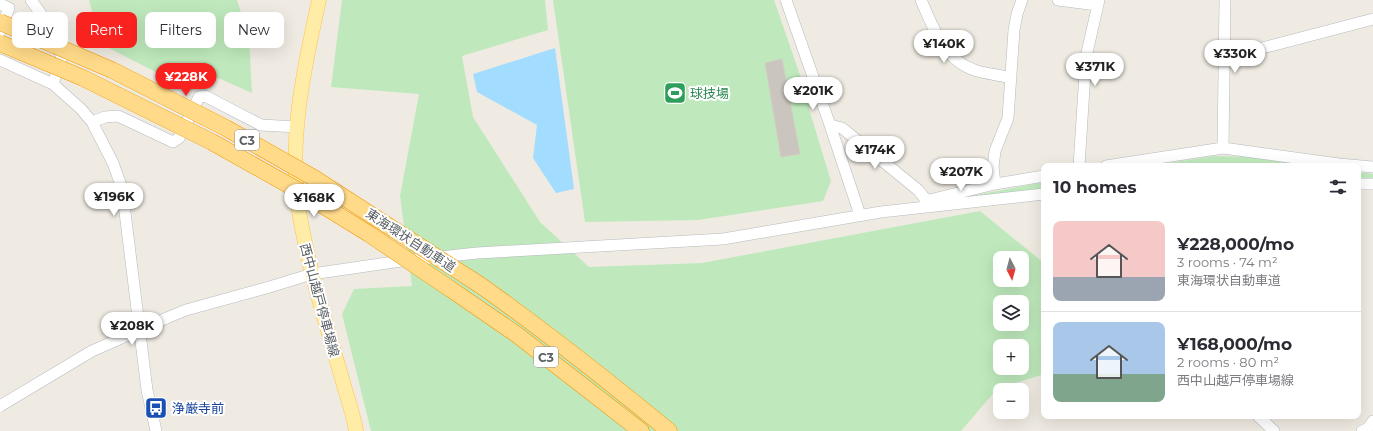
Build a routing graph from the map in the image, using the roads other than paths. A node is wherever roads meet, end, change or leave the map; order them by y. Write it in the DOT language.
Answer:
graph roads {
  1 [pos="31,0"];
  2 [pos="319,0"];
  3 [pos="786,0"];
  4 [pos="921,0"];
  5 [pos="1022,0"];
  6 [pos="1058,0"];
  7 [pos="1225,0"];
  8 [pos="1098,3"];
  9 [pos="0,4"];
  10 [pos="1373,19"];
  11 [pos="0,22"];
  12 [pos="0,32"];
  13 [pos="0,43"];
  14 [pos="1224,58"];
  15 [pos="0,60"];
  16 [pos="1011,78"];
  17 [pos="53,84"];
  18 [pos="92,122"];
  19 [pos="830,125"];
  20 [pos="297,127"];
  21 [pos="1223,148"];
  22 [pos="1079,163"];
  23 [pos="1126,163"];
  24 [pos="1332,163"];
  25 [pos="1361,165"];
  26 [pos="1373,166"];
  27 [pos="1041,176"];
  28 [pos="995,184"];
  29 [pos="1361,184"];
  30 [pos="1373,184"];
  31 [pos="1041,194"];
  32 [pos="928,201"];
  33 [pos="882,212"];
  34 [pos="860,215"];
  35 [pos="312,274"];
  36 [pos="0,406"];
  37 [pos="1261,419"];
  38 [pos="1373,423"];
  39 [pos="156,431"];
  40 [pos="356,431"];
  41 [pos="641,431"];
  42 [pos="669,431"];
  43 [pos="1274,431"];
  44 [pos="1362,431"];
  1 -- 17 [label="street"];
  2 -- 20 [label="main road, 西中山越戸停車場線"];
  3 -- 19 [label="street"];
  4 -- 16 [label="street"];
  5 -- 16 [label="street"];
  6 -- 8 [label="street"];
  7 -- 14 [label="street"];
  8 -- 22 [label="street"];
  9 -- 12 [label="street"];
  10 -- 14 [label="street"];
  11 -- 42 [label="highway, 東海環状自動車道 / C3, bridge"];
  13 -- 41 [label="highway, 東海環状自動車道 / C3, bridge"];
  14 -- 21 [label="street"];
  15 -- 17 [label="street"];
  16 -- 28 [label="street"];
  17 -- 18 [label="street"];
  18 -- 20 [label="street"];
  18 -- 39 [label="street"];
  19 -- 32 [label="street"];
  19 -- 34 [label="street"];
  20 -- 35 [label="main road, 西中山越戸停車場線"];
  21 -- 23 [label="street"];
  21 -- 24 [label="street"];
  25 -- 26 [label="street"];
  27 -- 28 [label="street"];
  28 -- 32 [label="street"];
  29 -- 30 [label="street"];
  31 -- 33 [label="street"];
  32 -- 33 [label="street"];
  33 -- 34 [label="street"];
  34 -- 35 [label="street"];
  35 -- 36 [label="street, bridge"];
  35 -- 40 [label="main road, 西中山越戸停車場線"];
  37 -- 43 [label="street"];
  38 -- 44 [label="street"];
}
